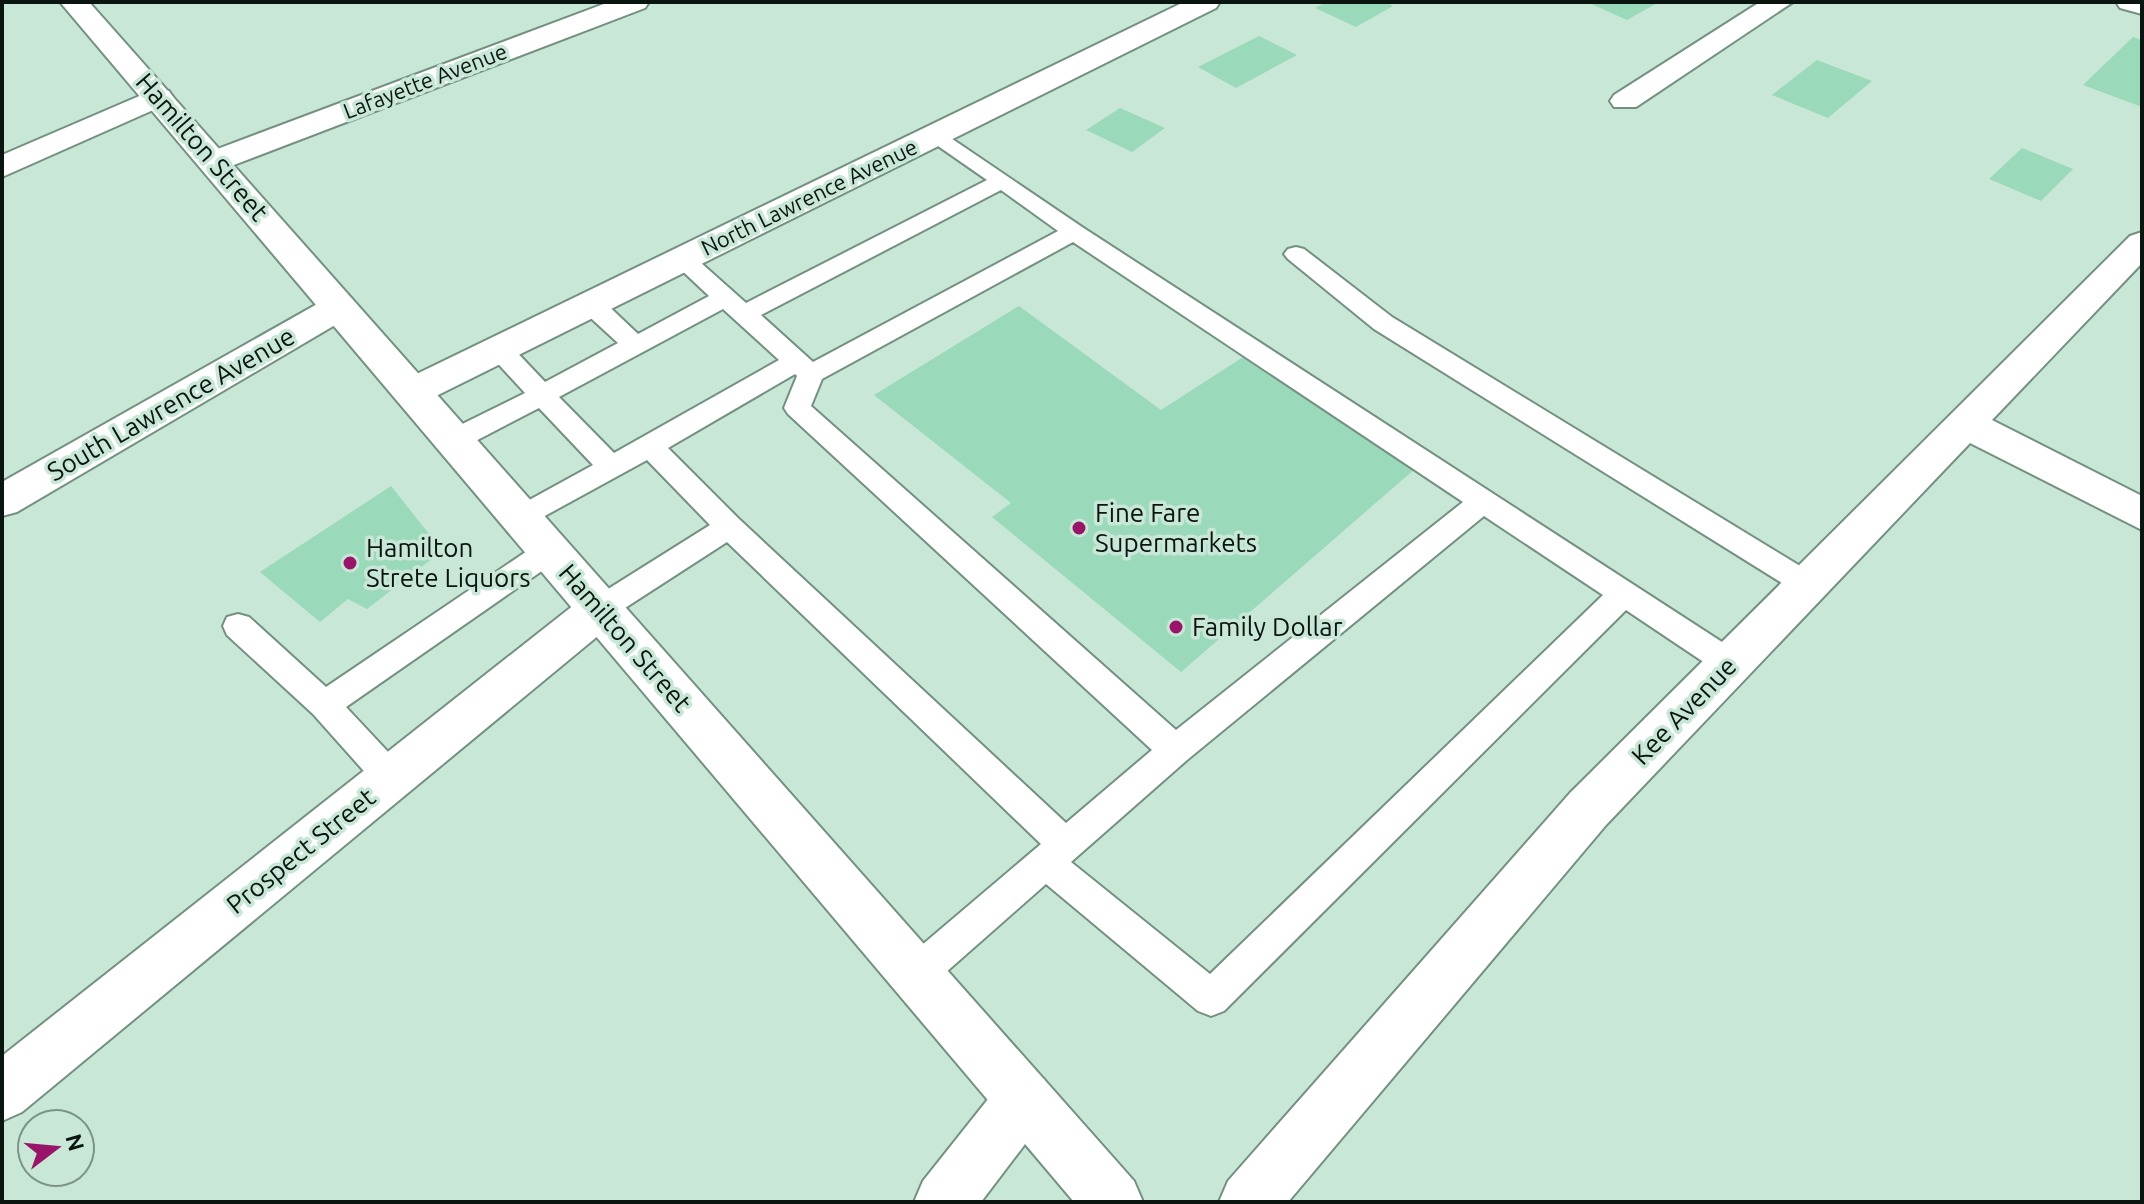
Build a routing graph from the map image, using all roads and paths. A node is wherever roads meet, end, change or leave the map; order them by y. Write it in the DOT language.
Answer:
graph roads {
  1 [pos="74,2"];
  2 [pos="635,2"];
  3 [pos="1779,2"];
  4 [pos="2130,2"];
  5 [pos="1190,5"];
  6 [pos="2142,6"];
  7 [pos="158,97"];
  8 [pos="1625,101"];
  9 [pos="936,134"];
  10 [pos="215,161"];
  11 [pos="2,167"];
  12 [pos="1002,181"];
  13 [pos="1074,232"];
  14 [pos="2142,243"];
  15 [pos="1296,254"];
  16 [pos="683,259"];
  17 [pos="591,304"];
  18 [pos="735,306"];
  19 [pos="339,307"];
  20 [pos="633,347"];
  21 [pos="500,350"];
  22 [pos="804,368"];
  23 [pos="412,392"];
  24 [pos="542,395"];
  25 [pos="1966,424"];
  26 [pos="454,440"];
  27 [pos="650,446"];
  28 [pos="612,468"];
  29 [pos="2,501"];
  30 [pos="1483,501"];
  31 [pos="2142,514"];
  32 [pos="521,518"];
  33 [pos="729,527"];
  34 [pos="549,551"];
  35 [pos="1808,585"];
  36 [pos="1624,593"];
  37 [pos="600,609"];
  38 [pos="238,626"];
  39 [pos="1731,664"];
  40 [pos="324,705"];
  41 [pos="1175,750"];
  42 [pos="391,778"];
  43 [pos="1055,854"];
  44 [pos="915,975"];
  45 [pos="2,1092"];
  46 [pos="1024,1099"];
  47 [pos="944,1202"];
  48 [pos="1113,1202"];
  49 [pos="1249,1202"];
  1 -- 7 [label="street, Hamilton Street"];
  2 -- 10 [label="street, Lafayette Avenue"];
  3 -- 8 [label="street"];
  4 -- 6 [label="street"];
  5 -- 9 [label="street, North Lawrence Avenue"];
  7 -- 10 [label="street, Hamilton Street"];
  7 -- 11 [label="street"];
  9 -- 12 [label="lane"];
  9 -- 16 [label="street, North Lawrence Avenue"];
  10 -- 19 [label="street, Hamilton Street"];
  12 -- 13 [label="lane"];
  12 -- 18 [label="lane"];
  13 -- 22 [label="lane"];
  13 -- 30 [label="lane"];
  14 -- 25 [label="street, Kee Avenue"];
  15 -- 35 [label="lane"];
  16 -- 17 [label="street, North Lawrence Avenue"];
  16 -- 18 [label="lane"];
  17 -- 20 [label="lane"];
  17 -- 21 [label="street, North Lawrence Avenue"];
  18 -- 20 [label="lane"];
  18 -- 22 [label="lane"];
  19 -- 23 [label="street, Hamilton Street"];
  19 -- 29 [label="street, South Lawrence Avenue"];
  20 -- 24 [label="lane"];
  21 -- 23 [label="street, North Lawrence Avenue"];
  21 -- 24 [label="lane"];
  22 -- 27 [label="lane"];
  22 -- 41 [label="lane"];
  23 -- 26 [label="street, Hamilton Street"];
  24 -- 26 [label="lane"];
  24 -- 28 [label="lane"];
  25 -- 31 [label="street"];
  25 -- 35 [label="street, Kee Avenue"];
  26 -- 32 [label="street, Hamilton Street"];
  27 -- 28 [label="lane"];
  27 -- 33 [label="lane"];
  28 -- 32 [label="lane"];
  30 -- 36 [label="lane"];
  30 -- 41 [label="lane"];
  32 -- 34 [label="street, Hamilton Street"];
  33 -- 37 [label="lane"];
  33 -- 43 [label="lane"];
  34 -- 37 [label="street, Hamilton Street"];
  34 -- 40 [label="lane"];
  35 -- 39 [label="street, Kee Avenue"];
  36 -- 39 [label="lane"];
  36 -- 43 [label="lane"];
  37 -- 42 [label="street, Prospect Street"];
  37 -- 44 [label="street, Hamilton Street"];
  38 -- 40 [label="lane"];
  39 -- 49 [label="street, Kee Avenue"];
  40 -- 42 [label="lane"];
  41 -- 43 [label="lane"];
  42 -- 45 [label="street, Prospect Street"];
  43 -- 44 [label="lane"];
  44 -- 46 [label="street, Hamilton Street"];
  46 -- 47 [label="street"];
  46 -- 48 [label="street, Hamilton Street"];
}
